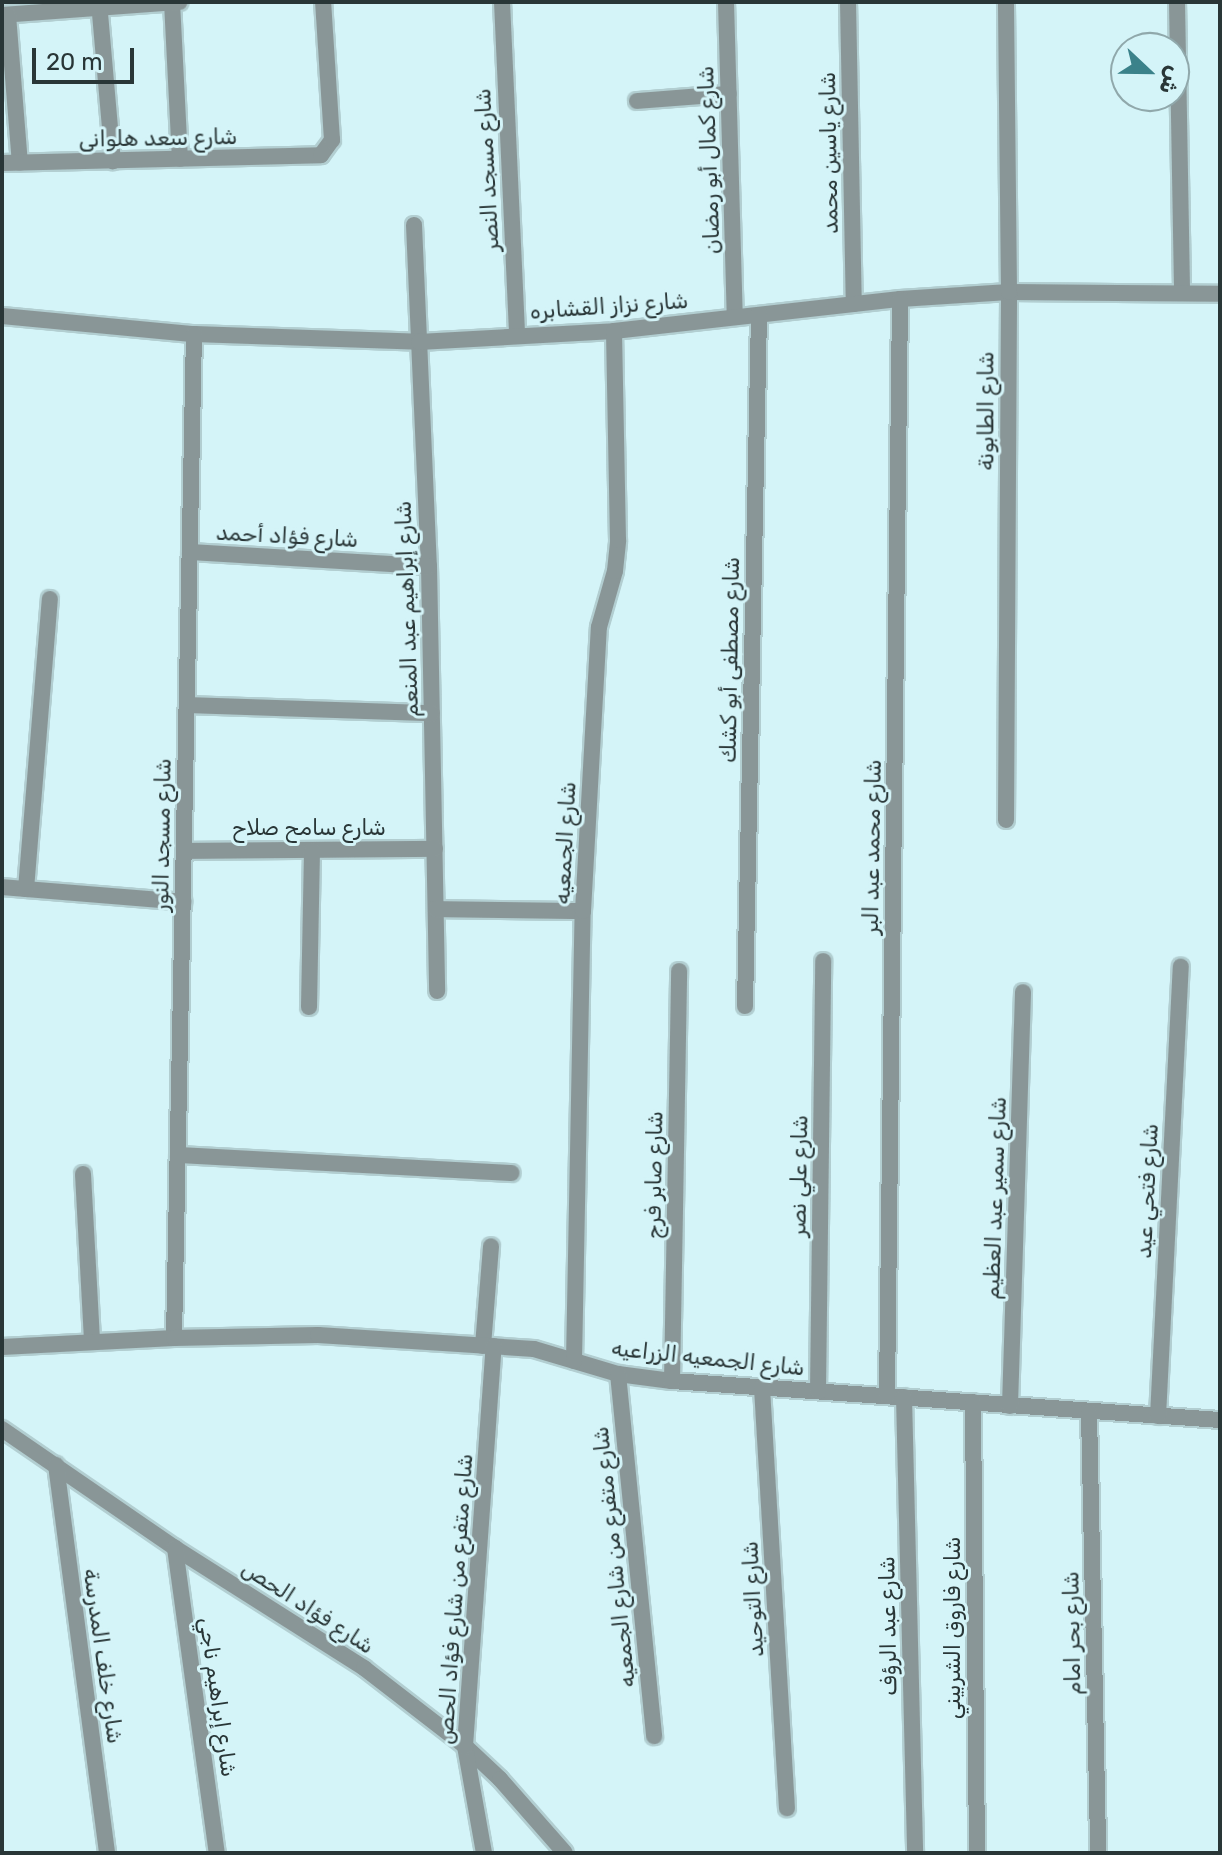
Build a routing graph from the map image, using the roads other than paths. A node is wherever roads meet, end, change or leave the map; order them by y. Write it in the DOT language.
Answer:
graph roads {
  1 [pos="172,2"];
  2 [pos="180,2"];
  3 [pos="323,2"];
  4 [pos="502,2"];
  5 [pos="726,2"];
  6 [pos="848,2"];
  7 [pos="1006,2"];
  8 [pos="1177,2"];
  9 [pos="99,5"];
  10 [pos="5,15"];
  11 [pos="729,94"];
  12 [pos="637,101"];
  13 [pos="180,159"];
  14 [pos="113,161"];
  15 [pos="2,163"];
  16 [pos="20,163"];
  17 [pos="414,225"];
  18 [pos="1009,292"];
  19 [pos="1182,293"];
  20 [pos="1220,294"];
  21 [pos="900,299"];
  22 [pos="854,304"];
  23 [pos="759,315"];
  24 [pos="2,316"];
  25 [pos="735,317"];
  26 [pos="614,331"];
  27 [pos="194,334"];
  28 [pos="517,335"];
  29 [pos="419,342"];
  30 [pos="190,552"];
  31 [pos="429,566"];
  32 [pos="50,599"];
  33 [pos="187,705"];
  34 [pos="432,713"];
  35 [pos="1006,820"];
  36 [pos="435,849"];
  37 [pos="312,850"];
  38 [pos="184,851"];
  39 [pos="2,887"];
  40 [pos="26,889"];
  41 [pos="183,902"];
  42 [pos="436,909"];
  43 [pos="583,911"];
  44 [pos="823,961"];
  45 [pos="1181,967"];
  46 [pos="679,971"];
  47 [pos="437,991"];
  48 [pos="1023,992"];
  49 [pos="745,1006"];
  50 [pos="309,1007"];
  51 [pos="178,1155"];
  52 [pos="512,1173"];
  53 [pos="83,1174"];
  54 [pos="491,1246"];
  55 [pos="174,1338"];
  56 [pos="92,1342"];
  57 [pos="488,1346"];
  58 [pos="2,1347"];
  59 [pos="574,1361"];
  60 [pos="618,1374"];
  61 [pos="672,1381"];
  62 [pos="762,1388"];
  63 [pos="818,1391"];
  64 [pos="896,1397"];
  65 [pos="973,1402"];
  66 [pos="1010,1406"];
  67 [pos="1089,1412"];
  68 [pos="1158,1416"];
  69 [pos="1220,1420"];
  70 [pos="2,1429"];
  71 [pos="56,1465"];
  72 [pos="175,1548"];
  73 [pos="654,1736"];
  74 [pos="465,1746"];
  75 [pos="787,1808"];
  76 [pos="107,1853"];
  77 [pos="217,1853"];
  78 [pos="484,1853"];
  79 [pos="565,1853"];
  80 [pos="915,1853"];
  81 [pos="977,1853"];
  82 [pos="1098,1853"];
  1 -- 2 [label="street"];
  1 -- 9 [label="street"];
  1 -- 13 [label="street"];
  3 -- 13 [label="street, شارع سعد هلوانى"];
  4 -- 28 [label="street, شارع مسجد النصر"];
  5 -- 11 [label="street, شارع كمال أبو رمضان"];
  6 -- 22 [label="street, شارع ياسين محمد"];
  7 -- 18 [label="street, شارع الطابونة"];
  8 -- 19 [label="street"];
  9 -- 10 [label="street"];
  9 -- 14 [label="street"];
  10 -- 16 [label="street"];
  11 -- 12 [label="street"];
  11 -- 25 [label="street, شارع كمال أبو رمضان"];
  13 -- 14 [label="street, شارع سعد هلوانى"];
  14 -- 16 [label="street, شارع سعد هلوانى"];
  15 -- 16 [label="street, شارع سعد هلوانى"];
  17 -- 29 [label="street, شارع إبراهيم عبد المنعم"];
  18 -- 19 [label="street, شارع نزاز القشابره"];
  18 -- 21 [label="street, شارع نزاز القشابره"];
  18 -- 35 [label="street, شارع الطابونة"];
  19 -- 20 [label="street, شارع نزاز القشابره"];
  21 -- 22 [label="street, شارع نزاز القشابره"];
  21 -- 64 [label="street, شارع محمد عبد البر"];
  22 -- 23 [label="street, شارع نزاز القشابره"];
  23 -- 25 [label="street, شارع نزاز القشابره"];
  23 -- 49 [label="street, شارع مصطفى أبو كشك"];
  24 -- 27 [label="street, شارع نزاز القشابره"];
  25 -- 26 [label="street, شارع نزاز القشابره"];
  26 -- 28 [label="street, شارع نزاز القشابره"];
  26 -- 43 [label="street, شارع الجمعيه"];
  27 -- 29 [label="street, شارع نزاز القشابره"];
  27 -- 30 [label="street, شارع مسجد النور"];
  28 -- 29 [label="street, شارع نزاز القشابره"];
  29 -- 31 [label="street, شارع إبراهيم عبد المنعم"];
  30 -- 31 [label="street, شارع فؤاد أحمد"];
  30 -- 33 [label="street, شارع مسجد النور"];
  31 -- 34 [label="street, شارع إبراهيم عبد المنعم"];
  32 -- 40 [label="street"];
  33 -- 34 [label="street"];
  33 -- 38 [label="street, شارع مسجد النور"];
  34 -- 36 [label="street, شارع إبراهيم عبد المنعم"];
  36 -- 37 [label="street, شارع سامح صلاح"];
  36 -- 42 [label="street, شارع إبراهيم عبد المنعم"];
  37 -- 38 [label="street, شارع سامح صلاح"];
  37 -- 50 [label="street"];
  38 -- 41 [label="street, شارع مسجد النور"];
  39 -- 40 [label="street"];
  40 -- 41 [label="street"];
  41 -- 51 [label="street, شارع مسجد النور"];
  42 -- 43 [label="street"];
  42 -- 47 [label="street, شارع إبراهيم عبد المنعم"];
  43 -- 59 [label="street, شارع الجمعيه"];
  44 -- 63 [label="street, شارع علي نصر"];
  45 -- 68 [label="street, شارع فتحي عيد"];
  46 -- 61 [label="street, شارع صابر فرج"];
  48 -- 66 [label="street, شارع سمير عبد العظيم"];
  51 -- 52 [label="street"];
  51 -- 55 [label="street, شارع مسجد النور"];
  53 -- 56 [label="street"];
  54 -- 57 [label="street, شارع متفرع من شارع فؤاد الحص"];
  55 -- 56 [label="street, شارع الجمعيه الزراعيه"];
  55 -- 57 [label="street, شارع الجمعيه الزراعيه"];
  56 -- 58 [label="street, شارع الجمعيه الزراعيه"];
  57 -- 59 [label="street, شارع الجمعيه الزراعيه"];
  57 -- 74 [label="street, شارع متفرع من شارع فؤاد الحص"];
  59 -- 60 [label="street, شارع الجمعيه الزراعيه"];
  60 -- 61 [label="street, شارع الجمعيه الزراعيه"];
  60 -- 73 [label="street, شارع متفرع من شارع الجمعيه"];
  61 -- 62 [label="street, شارع الجمعيه الزراعيه"];
  62 -- 63 [label="street, شارع الجمعيه الزراعيه"];
  62 -- 75 [label="street, شارع التوحيد"];
  63 -- 64 [label="street, شارع الجمعيه الزراعيه"];
  64 -- 65 [label="street, شارع الجمعيه الزراعيه"];
  64 -- 80 [label="street, شارع عبد الرؤف"];
  65 -- 66 [label="street, شارع الجمعيه الزراعيه"];
  65 -- 81 [label="street, شارع فاروق الشربيني"];
  66 -- 67 [label="street, شارع الجمعيه الزراعيه"];
  67 -- 68 [label="street, شارع الجمعيه الزراعيه"];
  67 -- 82 [label="street, شارع بحر امام"];
  68 -- 69 [label="street, شارع الجمعيه الزراعيه"];
  70 -- 71 [label="street, شارع فؤاد الحص"];
  71 -- 72 [label="street, شارع فؤاد الحص"];
  71 -- 76 [label="street, شارع خلف المدرسة"];
  72 -- 74 [label="street, شارع فؤاد الحص"];
  72 -- 77 [label="street, شارع إبراهيم ناجي"];
  74 -- 78 [label="street, شارع متفرع من شارع فؤاد الحص"];
  74 -- 79 [label="street, شارع فؤاد الحص"];
}
